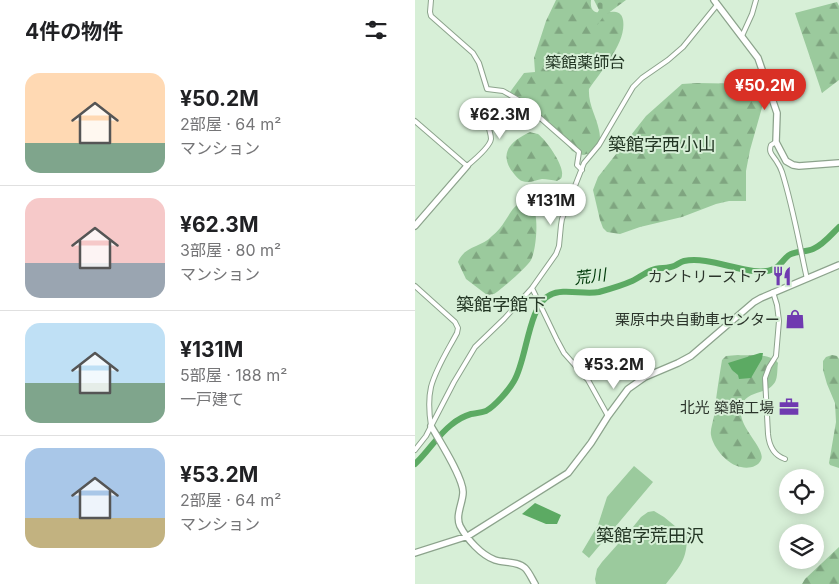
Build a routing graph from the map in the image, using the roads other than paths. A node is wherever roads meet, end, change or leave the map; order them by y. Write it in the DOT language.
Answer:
graph roads {
  1 [pos="431,0"];
  2 [pos="756,0"];
  3 [pos="715,2"];
  4 [pos="742,36"];
  5 [pos="517,100"];
  6 [pos="415,121"];
  7 [pos="777,142"];
  8 [pos="839,163"];
  9 [pos="467,166"];
  10 [pos="582,170"];
  11 [pos="415,226"];
  12 [pos="839,265"];
  13 [pos="807,279"];
  14 [pos="415,286"];
  15 [pos="532,288"];
  16 [pos="773,292"];
  17 [pos="608,416"];
  18 [pos="431,426"];
  19 [pos="415,450"];
  20 [pos="785,459"];
  21 [pos="467,536"];
  22 [pos="415,553"];
  23 [pos="535,584"];
  1 -- 5 [label="street"];
  2 -- 4 [label="street"];
  3 -- 4 [label="street"];
  3 -- 10 [label="street"];
  4 -- 7 [label="street"];
  5 -- 9 [label="street"];
  5 -- 10 [label="street"];
  6 -- 9 [label="street"];
  7 -- 8 [label="street"];
  7 -- 13 [label="street"];
  9 -- 11 [label="street"];
  10 -- 15 [label="street"];
  12 -- 13 [label="street"];
  13 -- 16 [label="street"];
  14 -- 18 [label="street"];
  15 -- 17 [label="street"];
  15 -- 18 [label="street"];
  16 -- 17 [label="street"];
  16 -- 20 [label="street"];
  17 -- 21 [label="street"];
  18 -- 19 [label="street"];
  18 -- 21 [label="street"];
  21 -- 22 [label="street"];
  21 -- 23 [label="street"];
}
